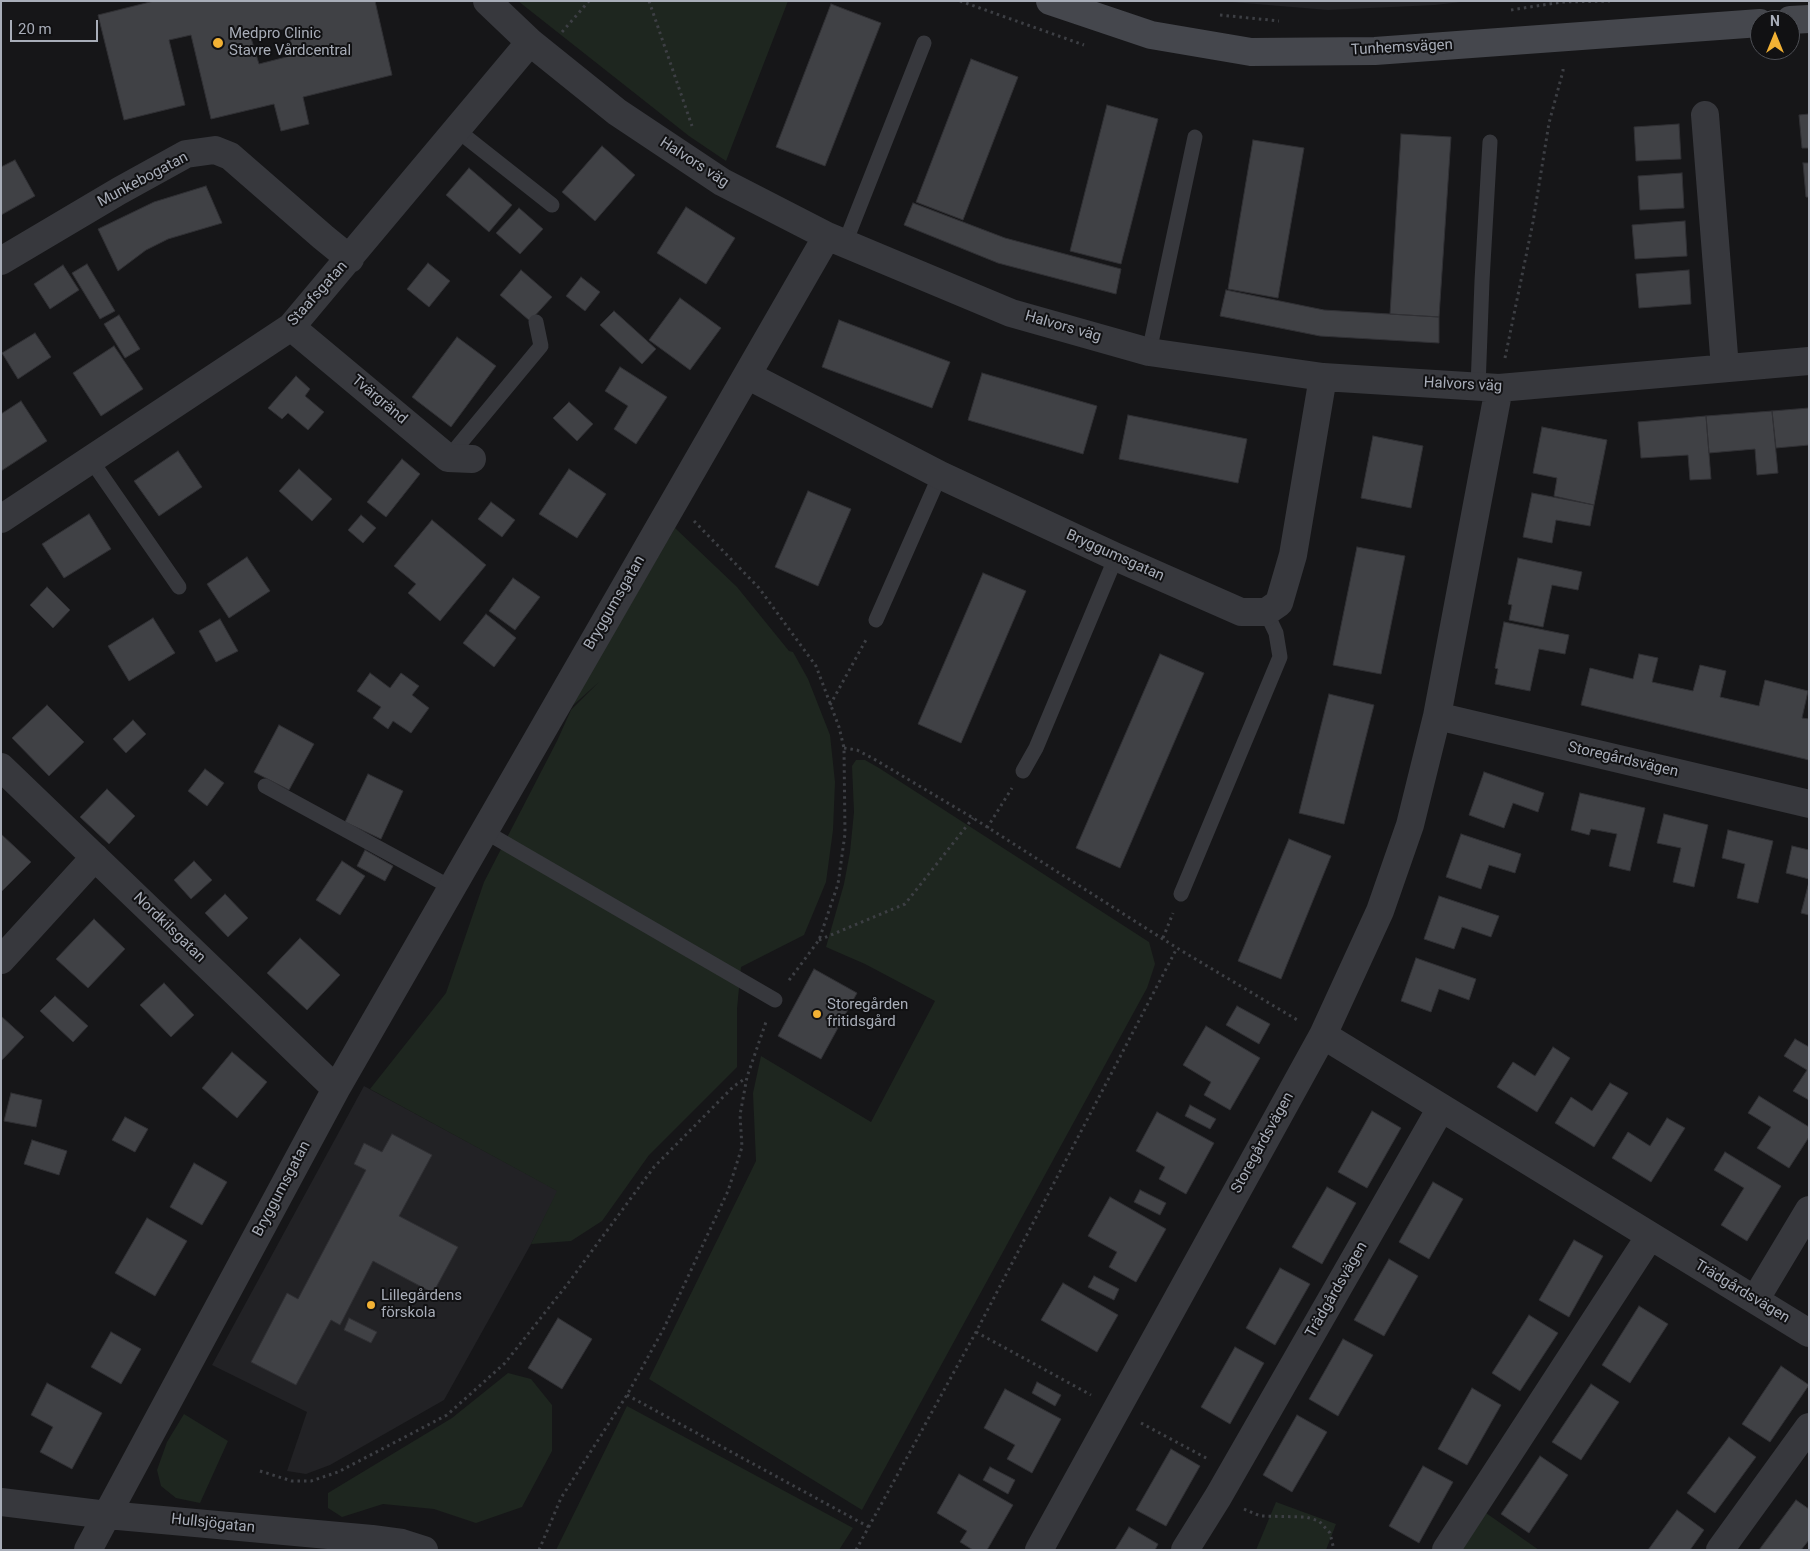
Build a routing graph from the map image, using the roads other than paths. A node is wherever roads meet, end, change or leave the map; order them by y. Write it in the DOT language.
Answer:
graph roads {
  1 [pos="487,1"];
  2 [pos="1050,1"];
  3 [pos="1750,24"];
  4 [pos="543,40"];
  5 [pos="924,42"];
  6 [pos="1705,115"];
  7 [pos="457,130"];
  8 [pos="1195,137"];
  9 [pos="1490,142"];
  10 [pos="552,205"];
  11 [pos="836,239"];
  12 [pos="350,258"];
  13 [pos="1,261"];
  14 [pos="536,322"];
  15 [pos="291,327"];
  16 [pos="1149,352"];
  17 [pos="1809,361"];
  18 [pos="1725,368"];
  19 [pos="747,374"];
  20 [pos="1323,376"];
  21 [pos="1488,388"];
  22 [pos="460,459"];
  23 [pos="91,460"];
  24 [pos="940,475"];
  25 [pos="1,519"];
  26 [pos="1116,557"];
  27 [pos="179,587"];
  28 [pos="1266,612"];
  29 [pos="876,620"];
  30 [pos="1437,716"];
  31 [pos="1,767"];
  32 [pos="1023,771"];
  33 [pos="265,786"];
  34 [pos="1809,804"];
  35 [pos="484,831"];
  36 [pos="95,857"];
  37 [pos="452,888"];
  38 [pos="1181,894"];
  39 [pos="1,960"];
  40 [pos="774,1000"];
  41 [pos="1323,1035"];
  42 [pos="336,1089"];
  43 [pos="1441,1108"];
  44 [pos="1809,1210"];
  45 [pos="1650,1236"];
  46 [pos="1756,1300"];
  47 [pos="1809,1333"];
  48 [pos="1809,1428"];
  49 [pos="1,1502"];
  50 [pos="107,1514"];
  51 [pos="292,1541"];
  52 [pos="88,1550"];
  53 [pos="424,1550"];
  54 [pos="1039,1550"];
  55 [pos="1184,1550"];
  56 [pos="1446,1550"];
  57 [pos="1720,1550"];
  1 -- 4 [label="street, Halvors väg"];
  2 -- 3 [label="street, Tunhemsvägen"];
  4 -- 7 [label="street, Staafsgatan"];
  4 -- 11 [label="street, Halvors väg"];
  5 -- 11 [label="lane"];
  6 -- 18 [label="street"];
  7 -- 10 [label="lane"];
  7 -- 12 [label="street, Staafsgatan"];
  8 -- 16 [label="lane"];
  9 -- 21 [label="lane"];
  11 -- 16 [label="street, Halvors väg"];
  11 -- 19 [label="street, Bryggumsgatan"];
  12 -- 13 [label="street, Munkebogatan"];
  12 -- 15 [label="street, Staafsgatan"];
  14 -- 22 [label="lane"];
  15 -- 22 [label="street, Tvärgränd"];
  15 -- 23 [label="street, Staafsgatan"];
  16 -- 20 [label="street, Halvors väg"];
  17 -- 18 [label="street, Halvors väg"];
  18 -- 21 [label="street, Halvors väg"];
  19 -- 24 [label="street, Bryggumsgatan"];
  19 -- 35 [label="street, Bryggumsgatan"];
  20 -- 21 [label="street, Halvors väg"];
  20 -- 28 [label="street"];
  21 -- 30 [label="street, Storegårdsvägen"];
  23 -- 25 [label="street, Staafsgatan"];
  23 -- 27 [label="lane"];
  24 -- 26 [label="street, Bryggumsgatan"];
  24 -- 29 [label="lane"];
  26 -- 28 [label="street, Bryggumsgatan"];
  26 -- 32 [label="lane"];
  28 -- 38 [label="lane"];
  30 -- 34 [label="street, Storegårdsvägen"];
  30 -- 41 [label="street, Storegårdsvägen"];
  31 -- 36 [label="street, Nordkilsgatan"];
  33 -- 37 [label="lane"];
  35 -- 37 [label="street, Bryggumsgatan"];
  35 -- 40 [label="lane"];
  36 -- 39 [label="street"];
  36 -- 42 [label="street, Nordkilsgatan"];
  37 -- 42 [label="street, Bryggumsgatan"];
  41 -- 43 [label="street, Trädgårdsvägen"];
  41 -- 54 [label="street, Storegårdsvägen"];
  42 -- 50 [label="street, Bryggumsgatan"];
  43 -- 45 [label="street, Trädgårdsvägen"];
  43 -- 55 [label="street, Trädgårdsvägen"];
  44 -- 46 [label="street"];
  45 -- 46 [label="street, Trädgårdsvägen"];
  45 -- 56 [label="street"];
  46 -- 47 [label="street, Trädgårdsvägen"];
  48 -- 57 [label="street"];
  49 -- 50 [label="street, Hullsjögatan"];
  50 -- 51 [label="street, Hullsjögatan"];
  50 -- 52 [label="street, Bryggumsgatan"];
  51 -- 53 [label="street, Hullsjögatan"];
}
